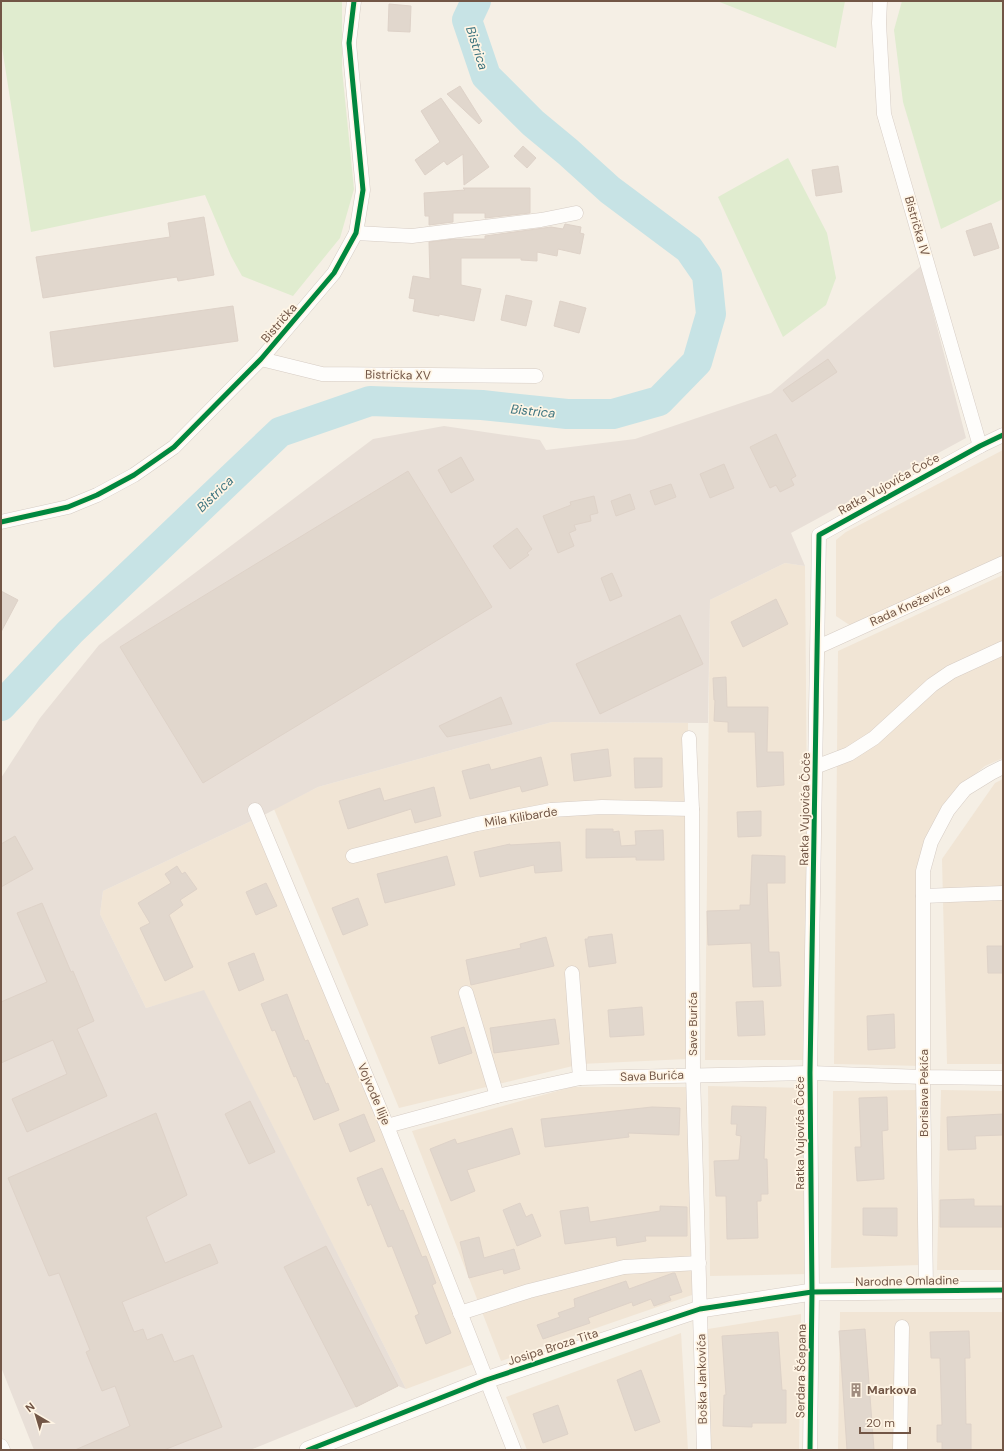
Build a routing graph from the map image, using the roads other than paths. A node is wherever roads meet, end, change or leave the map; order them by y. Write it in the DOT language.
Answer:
graph roads {
  1 [pos="354,1"];
  2 [pos="880,1"];
  3 [pos="576,213"];
  4 [pos="356,233"];
  5 [pos="261,360"];
  6 [pos="536,376"];
  7 [pos="1003,435"];
  8 [pos="980,446"];
  9 [pos="1,522"];
  10 [pos="1003,563"];
  11 [pos="818,646"];
  12 [pos="1003,648"];
  13 [pos="689,738"];
  14 [pos="815,767"];
  15 [pos="1003,767"];
  16 [pos="692,809"];
  17 [pos="255,810"];
  18 [pos="353,856"];
  19 [pos="1003,893"];
  20 [pos="923,896"];
  21 [pos="572,973"];
  22 [pos="466,993"];
  23 [pos="810,1073"];
  24 [pos="693,1075"];
  25 [pos="923,1077"];
  26 [pos="580,1078"];
  27 [pos="1003,1078"];
  28 [pos="497,1096"];
  29 [pos="387,1126"];
  30 [pos="699,1264"];
  31 [pos="926,1290"];
  32 [pos="1003,1290"];
  33 [pos="812,1292"];
  34 [pos="700,1309"];
  35 [pos="460,1313"];
  36 [pos="902,1327"];
  37 [pos="486,1380"];
  38 [pos="1,1446"];
  39 [pos="3,1450"];
  40 [pos="308,1450"];
  41 [pos="514,1450"];
  42 [pos="704,1450"];
  43 [pos="810,1450"];
  44 [pos="900,1450"];
  1 -- 4 [label="street, Bistrička"];
  2 -- 8 [label="street, Bistrička IV"];
  3 -- 4 [label="street"];
  4 -- 5 [label="street, Bistrička"];
  5 -- 6 [label="street, Bistrička XV"];
  5 -- 9 [label="street, Bistrička"];
  7 -- 8 [label="street, Ratka Vujovića Čoče"];
  8 -- 11 [label="street, Ratka Vujovića Čoče"];
  10 -- 11 [label="street, Rada Kneževića"];
  11 -- 14 [label="street, Ratka Vujovića Čoče"];
  12 -- 14 [label="street"];
  13 -- 16 [label="street, Save Burića"];
  14 -- 23 [label="street, Ratka Vujovića Čoče"];
  15 -- 20 [label="street, Borislava Pekića"];
  16 -- 18 [label="street, Mila Kilibarde"];
  16 -- 24 [label="street, Save Burića"];
  17 -- 29 [label="street, Vojvode Ilije"];
  19 -- 20 [label="street"];
  20 -- 25 [label="street, Borislava Pekića"];
  21 -- 26 [label="street"];
  22 -- 28 [label="street"];
  23 -- 24 [label="street, Sava Burića"];
  23 -- 25 [label="street, Sava Burića"];
  23 -- 33 [label="street, Ratka Vujovića Čoče"];
  24 -- 26 [label="street, Sava Burića"];
  24 -- 30 [label="street, Save Burića"];
  25 -- 27 [label="street, Sava Burića"];
  25 -- 31 [label="street, Borislava Pekića"];
  26 -- 28 [label="street, Sava Burića"];
  28 -- 29 [label="street, Sava Burića"];
  29 -- 35 [label="street, Vojvode Ilije"];
  30 -- 34 [label="street, Save Burića"];
  30 -- 35 [label="street"];
  31 -- 32 [label="street, Narodne Omladine"];
  31 -- 33 [label="street, Narodne Omladine"];
  33 -- 34 [label="street, Josipa Broza Tita"];
  33 -- 43 [label="street, Serdara Šćepana"];
  34 -- 37 [label="street, Josipa Broza Tita"];
  34 -- 42 [label="street, Boška Jankovića"];
  35 -- 37 [label="street, Vojvode Ilije"];
  36 -- 44 [label="street"];
  37 -- 40 [label="street, Josipa Broza Tita"];
  37 -- 41 [label="street, Vojvode Ilije"];
  38 -- 39 [label="street"];
}
